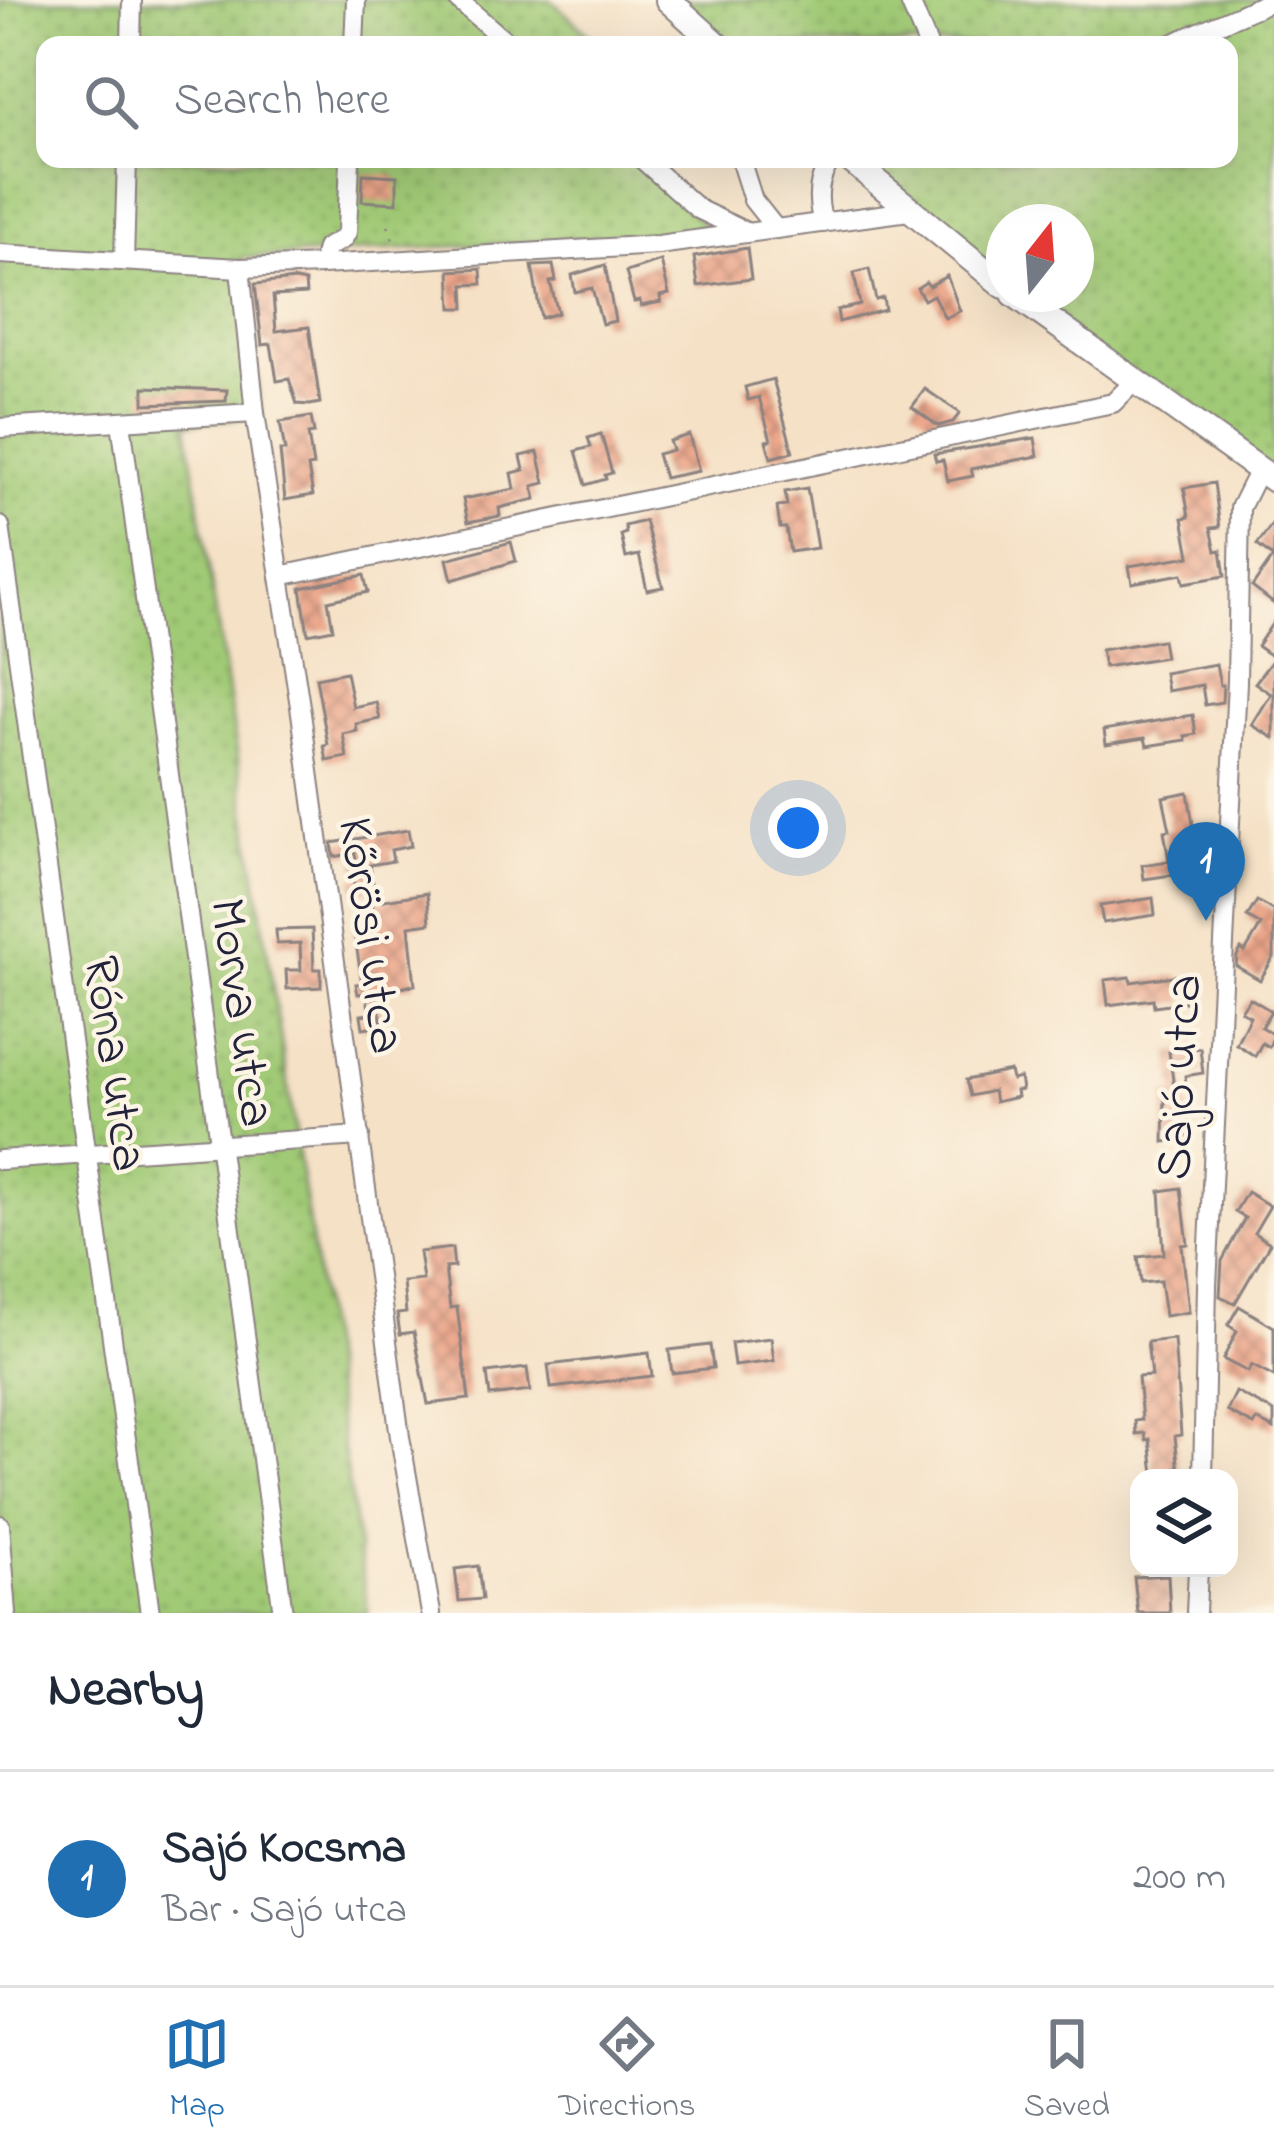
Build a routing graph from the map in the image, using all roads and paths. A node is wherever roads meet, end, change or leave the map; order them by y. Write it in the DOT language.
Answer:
graph roads {
  1 [pos="132,0"];
  2 [pos="356,0"];
  3 [pos="458,0"];
  4 [pos="668,0"];
  5 [pos="1274,0"];
  6 [pos="918,3"];
  7 [pos="131,36"];
  8 [pos="354,36"];
  9 [pos="500,36"];
  10 [pos="708,36"];
  11 [pos="926,36"];
  12 [pos="1189,36"];
  13 [pos="127,168"];
  14 [pos="350,168"];
  15 [pos="652,168"];
  16 [pos="743,168"];
  17 [pos="827,168"];
  18 [pos="859,168"];
  19 [pos="909,211"];
  20 [pos="823,223"];
  21 [pos="388,225"];
  22 [pos="776,229"];
  23 [pos="748,233"];
  24 [pos="0,254"];
  25 [pos="124,260"];
  26 [pos="404,260"];
  27 [pos="322,265"];
  28 [pos="240,268"];
  29 [pos="986,272"];
  30 [pos="1039,312"];
  31 [pos="1134,382"];
  32 [pos="255,413"];
  33 [pos="121,422"];
  34 [pos="0,428"];
  35 [pos="1267,475"];
  36 [pos="0,526"];
  37 [pos="280,576"];
  38 [pos="360,1136"];
  39 [pos="221,1144"];
  40 [pos="89,1153"];
  41 [pos="0,1160"];
  42 [pos="1203,1469"];
  43 [pos="0,1525"];
  44 [pos="1198,1577"];
  45 [pos="7,1613"];
  46 [pos="150,1613"];
  47 [pos="283,1613"];
  48 [pos="431,1613"];
  49 [pos="1196,1613"];
  1 -- 7 [label="street"];
  2 -- 8 [label="street"];
  3 -- 9 [label="street"];
  4 -- 10 [label="main road"];
  5 -- 12 [label="street"];
  6 -- 11 [label="street"];
  13 -- 25 [label="street"];
  14 -- 27 [label="street"];
  15 -- 23 [label="street"];
  16 -- 22 [label="street"];
  17 -- 20 [label="street"];
  18 -- 19 [label="main road"];
  19 -- 20 [label="street"];
  19 -- 29 [label="main road"];
  20 -- 22 [label="street"];
  21 -- 26 [label="path"];
  22 -- 23 [label="street"];
  23 -- 26 [label="street"];
  24 -- 25 [label="street"];
  25 -- 28 [label="street"];
  26 -- 27 [label="street"];
  27 -- 28 [label="street"];
  28 -- 32 [label="street, Kőrösi utca"];
  30 -- 31 [label="main road"];
  31 -- 35 [label="main road"];
  31 -- 37 [label="street"];
  32 -- 33 [label="street"];
  32 -- 37 [label="street, Kőrösi utca"];
  33 -- 34 [label="street"];
  33 -- 39 [label="street, Morva utca"];
  35 -- 42 [label="street, Sajó utca"];
  36 -- 40 [label="street, Róna utca"];
  37 -- 38 [label="street, Kőrösi utca"];
  38 -- 39 [label="street"];
  38 -- 48 [label="street, Kőrösi utca"];
  39 -- 40 [label="street"];
  39 -- 47 [label="street, Morva utca"];
  40 -- 41 [label="street"];
  40 -- 46 [label="street, Róna utca"];
  43 -- 45 [label="street"];
  44 -- 49 [label="street"];
}
